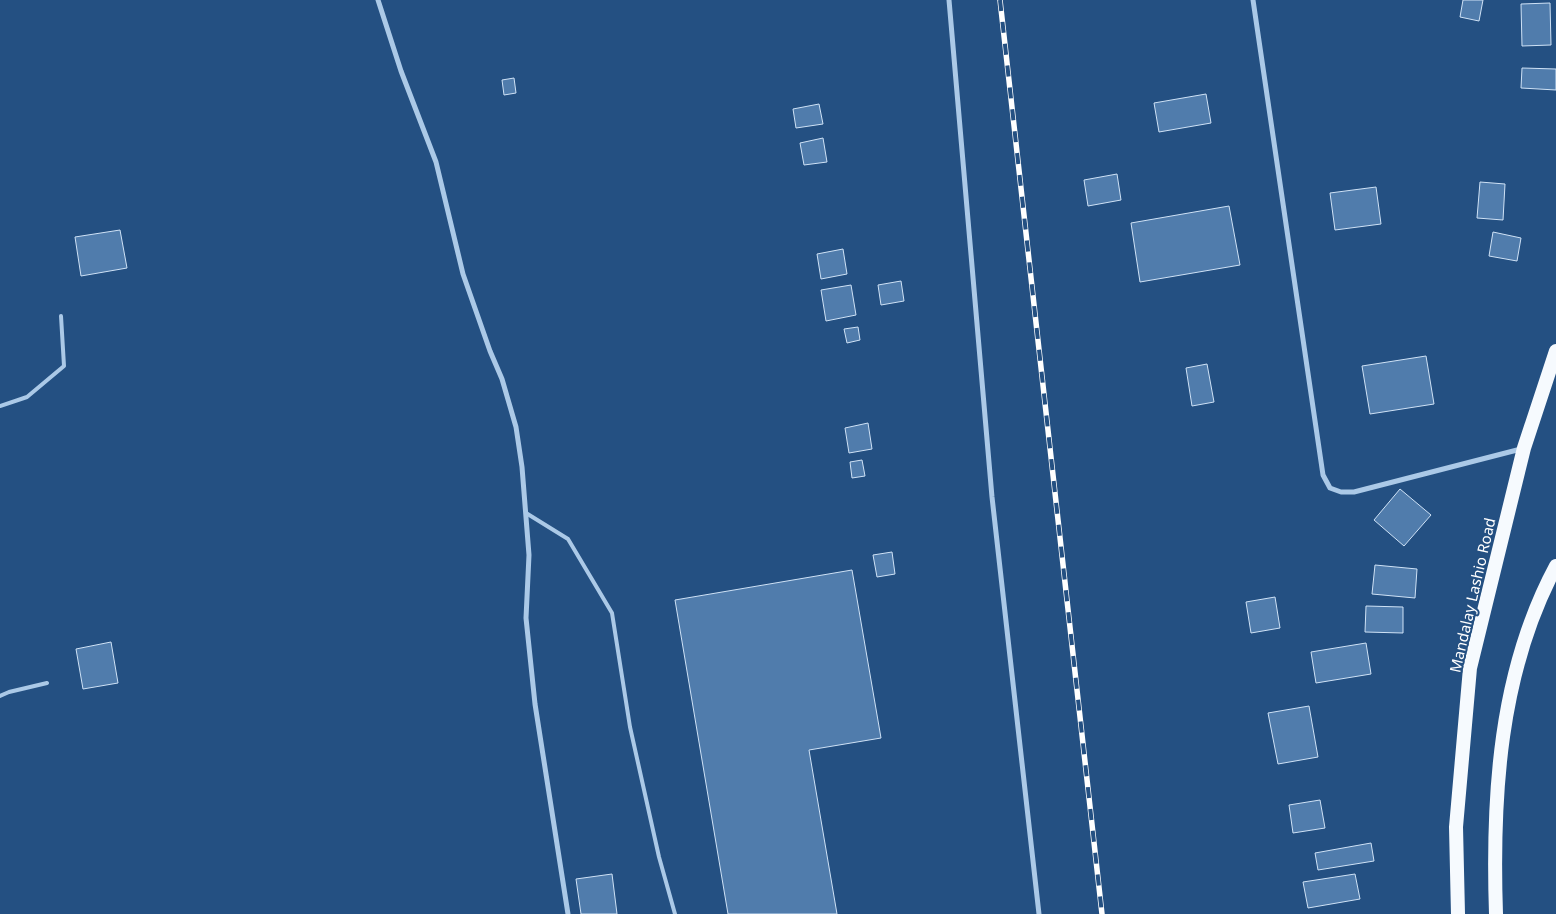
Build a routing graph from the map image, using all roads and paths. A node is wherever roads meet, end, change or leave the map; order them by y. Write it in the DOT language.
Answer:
graph roads {
  1 [pos="378,0"];
  2 [pos="949,0"];
  3 [pos="1253,0"];
  4 [pos="61,316"];
  5 [pos="1556,351"];
  6 [pos="0,406"];
  7 [pos="1524,448"];
  8 [pos="526,513"];
  9 [pos="1556,566"];
  10 [pos="47,683"];
  11 [pos="0,696"];
  12 [pos="568,914"];
  13 [pos="675,914"];
  14 [pos="1039,914"];
  15 [pos="1458,914"];
  16 [pos="1496,914"];
  1 -- 8 [label="street"];
  2 -- 14 [label="street"];
  3 -- 7 [label="street"];
  4 -- 6 [label="lane"];
  5 -- 7 [label="highway, Mandalay Lashio Road"];
  7 -- 15 [label="highway, Mandalay Lashio Road"];
  8 -- 12 [label="street"];
  8 -- 13 [label="lane"];
  9 -- 16 [label="highway"];
  10 -- 11 [label="lane"];
}
